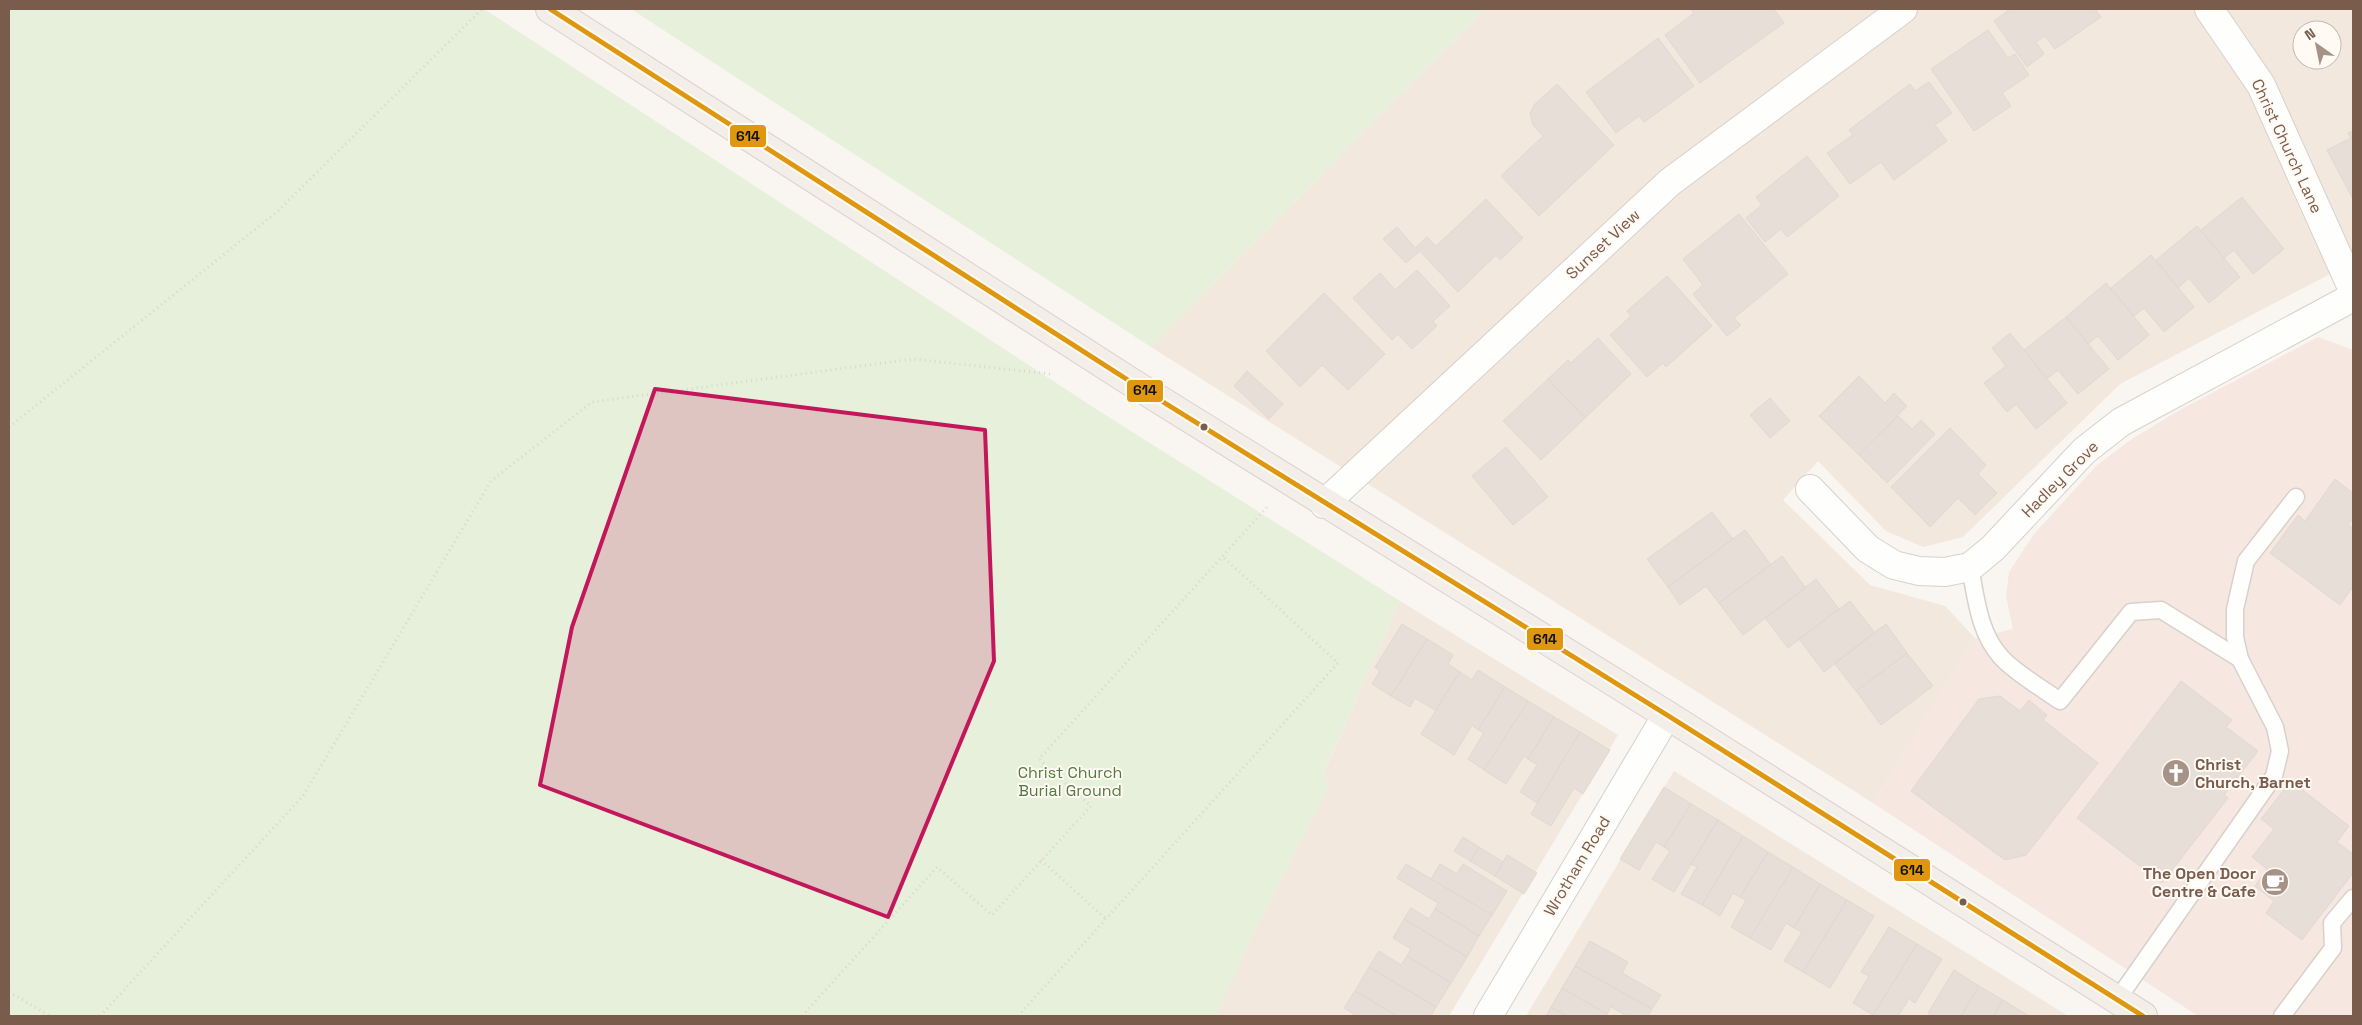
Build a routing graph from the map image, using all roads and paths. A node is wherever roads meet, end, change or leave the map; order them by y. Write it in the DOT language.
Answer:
graph roads {
  1 [pos="482,9"];
  2 [pos="550,9"];
  3 [pos="1903,9"];
  4 [pos="2209,9"];
  5 [pos="2353,290"];
  6 [pos="2353,297"];
  7 [pos="1052,374"];
  8 [pos="9,427"];
  9 [pos="1289,482"];
  10 [pos="1810,489"];
  11 [pos="2296,497"];
  12 [pos="1324,504"];
  13 [pos="1222,556"];
  14 [pos="1970,567"];
  15 [pos="2240,659"];
  16 [pos="1667,715"];
  17 [pos="1041,860"];
  18 [pos="2353,898"];
  19 [pos="1106,919"];
  20 [pos="9,992"];
  21 [pos="2117,1000"];
  22 [pos="50,1016"];
  23 [pos="100,1016"];
  24 [pos="802,1016"];
  25 [pos="1018,1016"];
  26 [pos="1488,1016"];
  27 [pos="2143,1016"];
  28 [pos="2282,1016"];
  1 -- 8 [label="path"];
  2 -- 9 [label="main road"];
  3 -- 12 [label="street, Sunset View"];
  4 -- 5 [label="street, Christ Church Lane"];
  6 -- 14 [label="street, Hadley Grove"];
  7 -- 23 [label="path"];
  9 -- 12 [label="main road"];
  9 -- 13 [label="path"];
  10 -- 14 [label="street, Hadley Grove"];
  11 -- 15 [label="lane"];
  12 -- 16 [label="main road"];
  13 -- 17 [label="path"];
  13 -- 19 [label="path"];
  14 -- 15 [label="lane"];
  15 -- 21 [label="lane"];
  16 -- 21 [label="main road"];
  16 -- 26 [label="street, Wrotham Road"];
  17 -- 19 [label="path"];
  17 -- 24 [label="path"];
  18 -- 28 [label="lane"];
  19 -- 25 [label="path"];
  20 -- 22 [label="path"];
  21 -- 27 [label="main road"];
}
